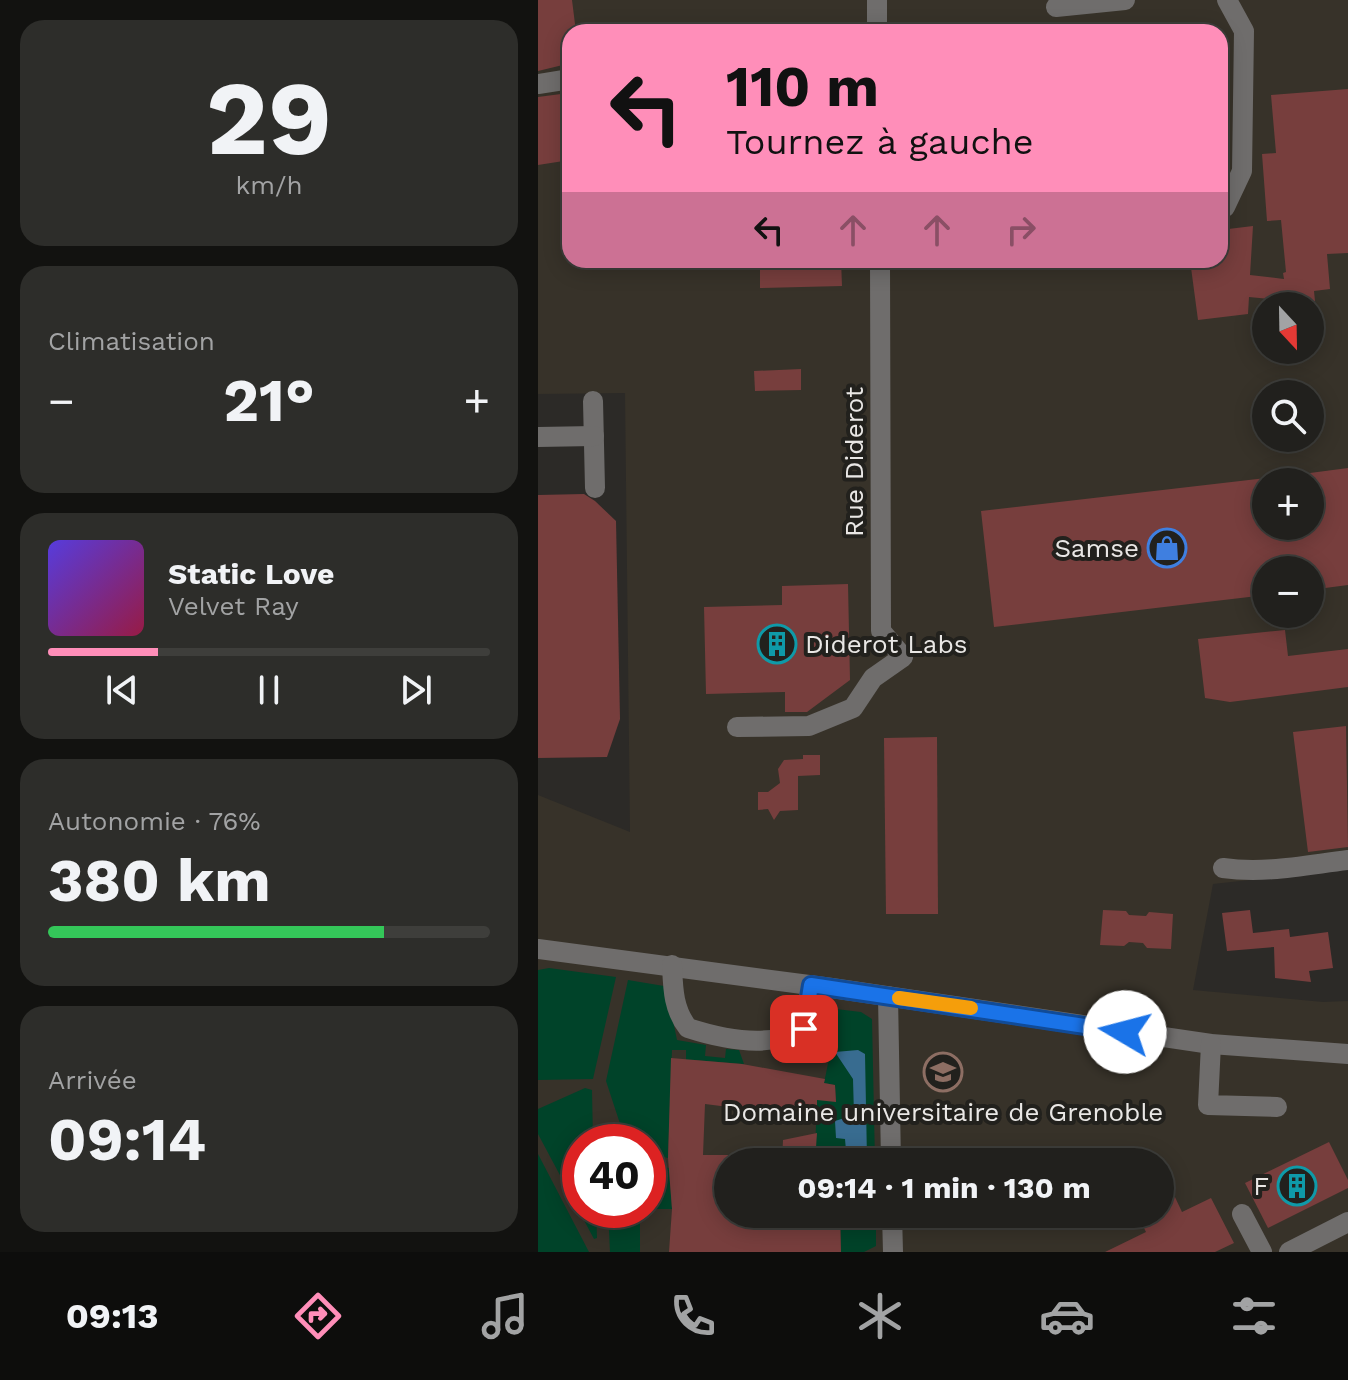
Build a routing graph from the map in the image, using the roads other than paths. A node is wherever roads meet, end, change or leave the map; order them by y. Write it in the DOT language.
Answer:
graph roads {
  1 [pos="877,0"];
  2 [pos="1125,0"];
  3 [pos="1227,0"];
  4 [pos="1056,7"];
  5 [pos="877,24"];
  6 [pos="562,80"];
  7 [pos="538,84"];
  8 [pos="1228,201"];
  9 [pos="880,268"];
  10 [pos="593,401"];
  11 [pos="594,436"];
  12 [pos="538,437"];
  13 [pos="595,488"];
  14 [pos="737,727"];
  15 [pos="1348,860"];
  16 [pos="1223,868"];
  17 [pos="538,949"];
  18 [pos="672,965"];
  19 [pos="811,985"];
  20 [pos="888,996"];
  21 [pos="1211,1044"];
  22 [pos="1348,1052"];
  23 [pos="1277,1107"];
  24 [pos="891,1148"];
  25 [pos="1242,1214"];
  26 [pos="1348,1222"];
  27 [pos="892,1228"];
  28 [pos="893,1252"];
  29 [pos="1262,1252"];
  30 [pos="1289,1252"];
  1 -- 5 [label="street"];
  2 -- 4 [label="street"];
  3 -- 8 [label="street"];
  6 -- 7 [label="street"];
  9 -- 14 [label="street, Rue Diderot"];
  10 -- 11 [label="street"];
  11 -- 12 [label="street"];
  11 -- 13 [label="street"];
  15 -- 16 [label="street"];
  17 -- 18 [label="street"];
  18 -- 19 [label="street"];
  18 -- 19 [label="street"];
  19 -- 20 [label="street"];
  20 -- 21 [label="street"];
  20 -- 24 [label="street"];
  21 -- 22 [label="street"];
  21 -- 23 [label="street"];
  25 -- 29 [label="street"];
  26 -- 30 [label="street"];
  27 -- 28 [label="street"];
}
